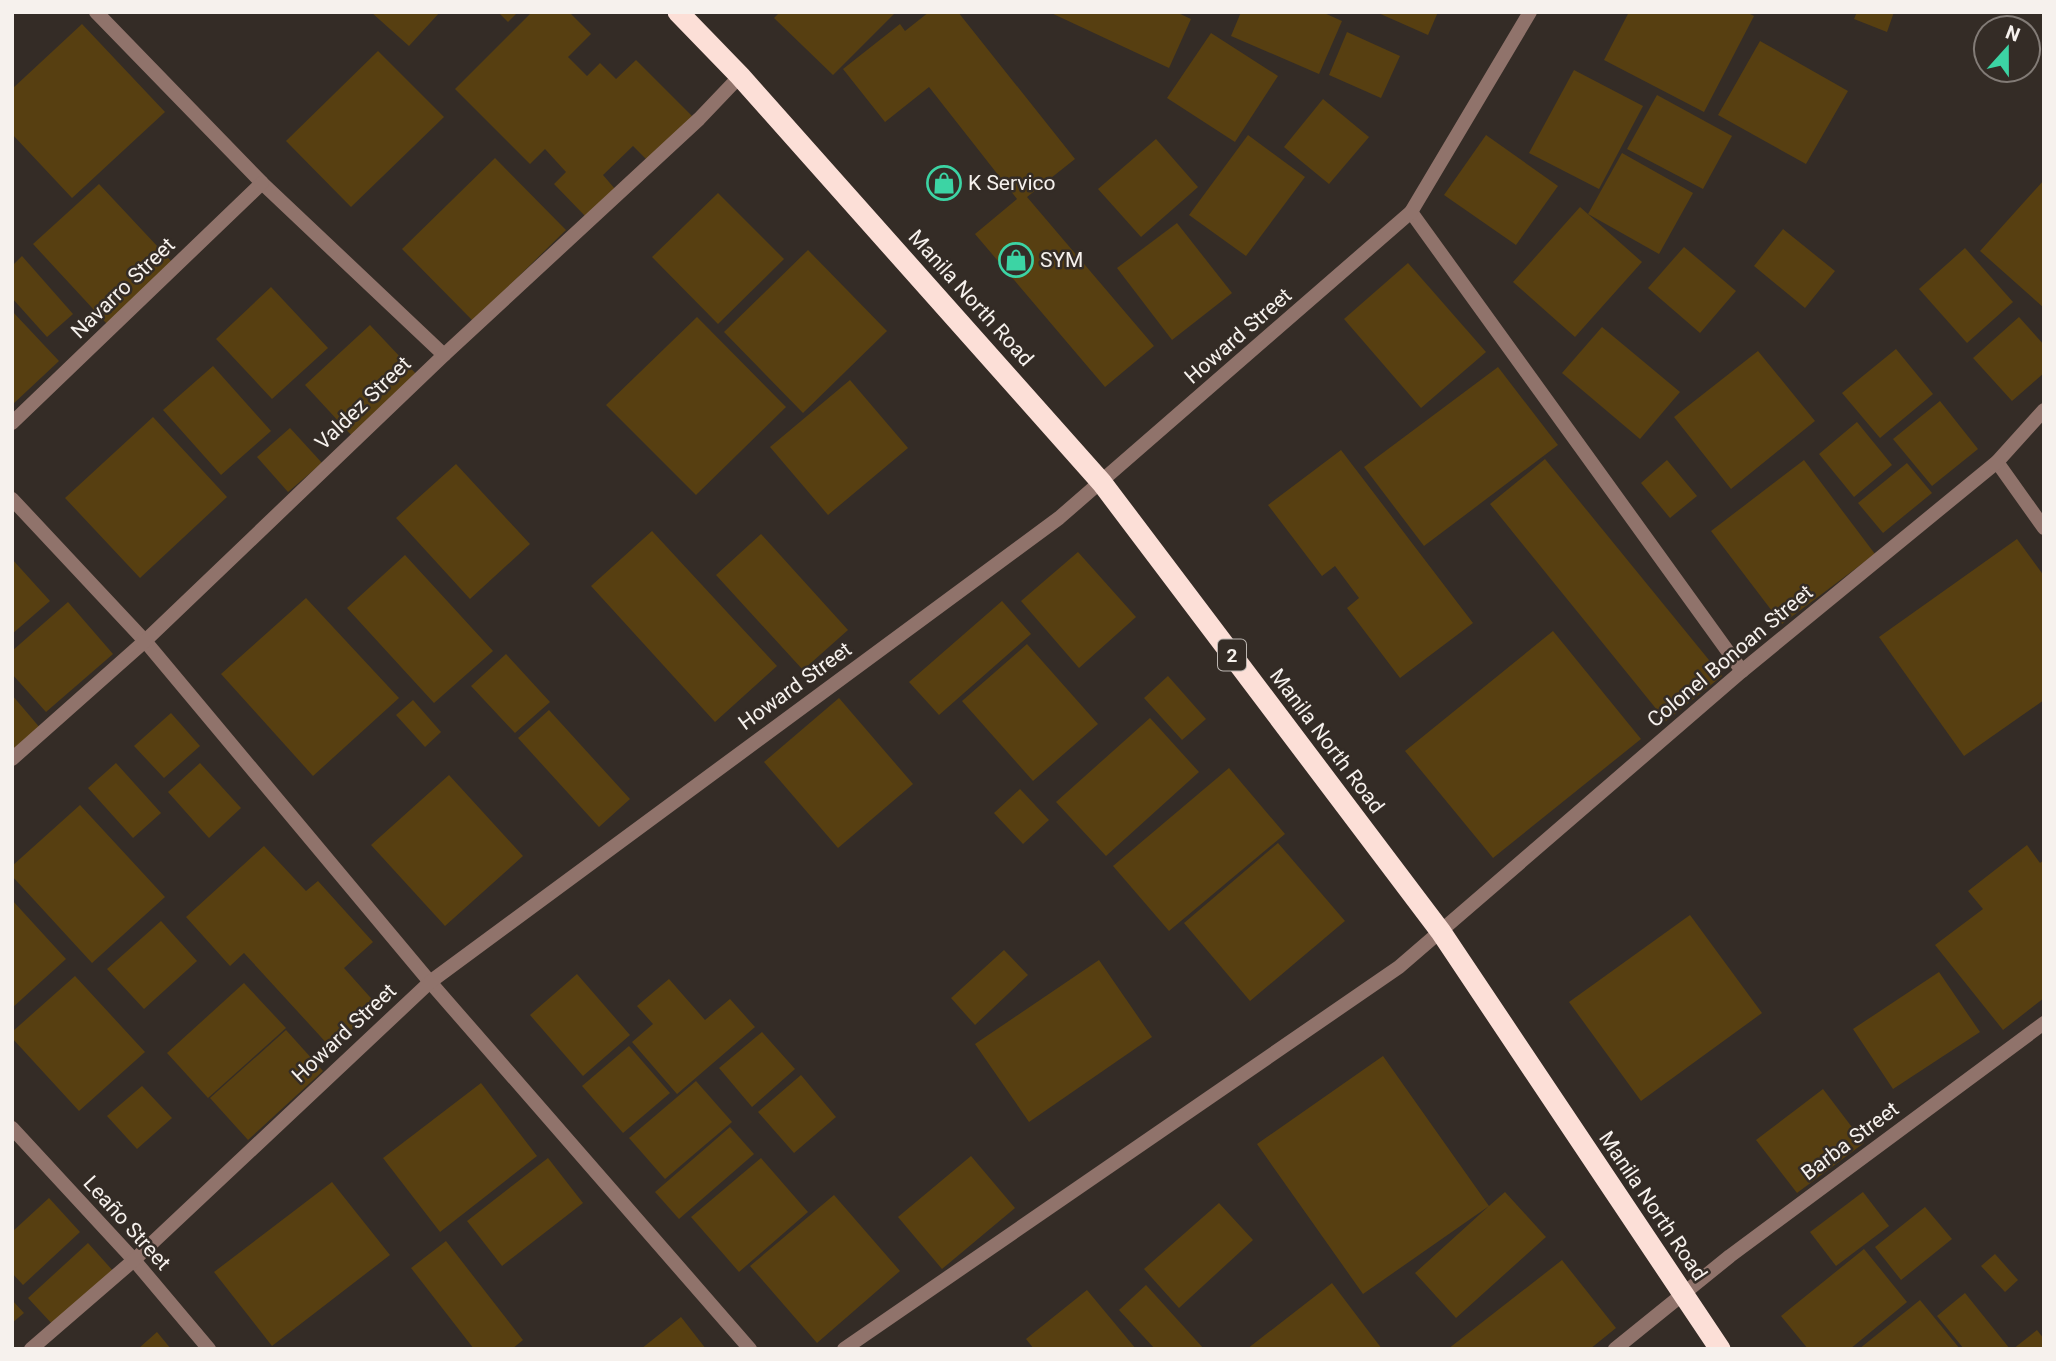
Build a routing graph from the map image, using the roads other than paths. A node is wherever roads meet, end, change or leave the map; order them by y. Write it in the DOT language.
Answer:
graph roads {
  1 [pos="96,12"];
  2 [pos="678,12"];
  3 [pos="1530,12"];
  4 [pos="740,76"];
  5 [pos="262,183"];
  6 [pos="1411,212"];
  7 [pos="444,355"];
  8 [pos="2044,410"];
  9 [pos="12,423"];
  10 [pos="1997,462"];
  11 [pos="1102,482"];
  12 [pos="12,499"];
  13 [pos="2044,528"];
  14 [pos="145,641"];
  15 [pos="1742,671"];
  16 [pos="12,759"];
  17 [pos="1441,932"];
  18 [pos="430,982"];
  19 [pos="2044,1023"];
  20 [pos="12,1128"];
  21 [pos="134,1260"];
  22 [pos="1684,1297"];
  23 [pos="31,1349"];
  24 [pos="209,1349"];
  25 [pos="750,1349"];
  26 [pos="844,1349"];
  27 [pos="1615,1349"];
  28 [pos="1720,1349"];
  1 -- 5 [label="street"];
  2 -- 4 [label="highway, Manila North Road / 2"];
  3 -- 6 [label="street, Howard Street"];
  4 -- 7 [label="street, Valdez Street"];
  4 -- 11 [label="highway, Manila North Road / 2"];
  5 -- 7 [label="street"];
  5 -- 9 [label="street, Navarro Street"];
  6 -- 11 [label="street, Howard Street"];
  6 -- 15 [label="street"];
  7 -- 14 [label="street, Valdez Street"];
  8 -- 10 [label="street, Colonel Bonoan Street"];
  10 -- 13 [label="street"];
  10 -- 15 [label="street, Colonel Bonoan Street"];
  11 -- 17 [label="highway, Manila North Road / 2"];
  11 -- 18 [label="street, Howard Street"];
  12 -- 14 [label="street"];
  14 -- 16 [label="street, Valdez Street"];
  14 -- 18 [label="street"];
  15 -- 17 [label="street, Colonel Bonoan Street"];
  17 -- 22 [label="highway, Manila North Road / 2"];
  17 -- 26 [label="street, Colonel Bonoan Street"];
  18 -- 21 [label="street, Howard Street"];
  18 -- 25 [label="street"];
  19 -- 22 [label="street, Barba Street"];
  20 -- 21 [label="street, Leaño Street"];
  21 -- 23 [label="street, Howard Street"];
  21 -- 24 [label="street, Leaño Street"];
  22 -- 27 [label="street, Barba Street"];
  22 -- 28 [label="highway, Manila North Road / 2"];
}
